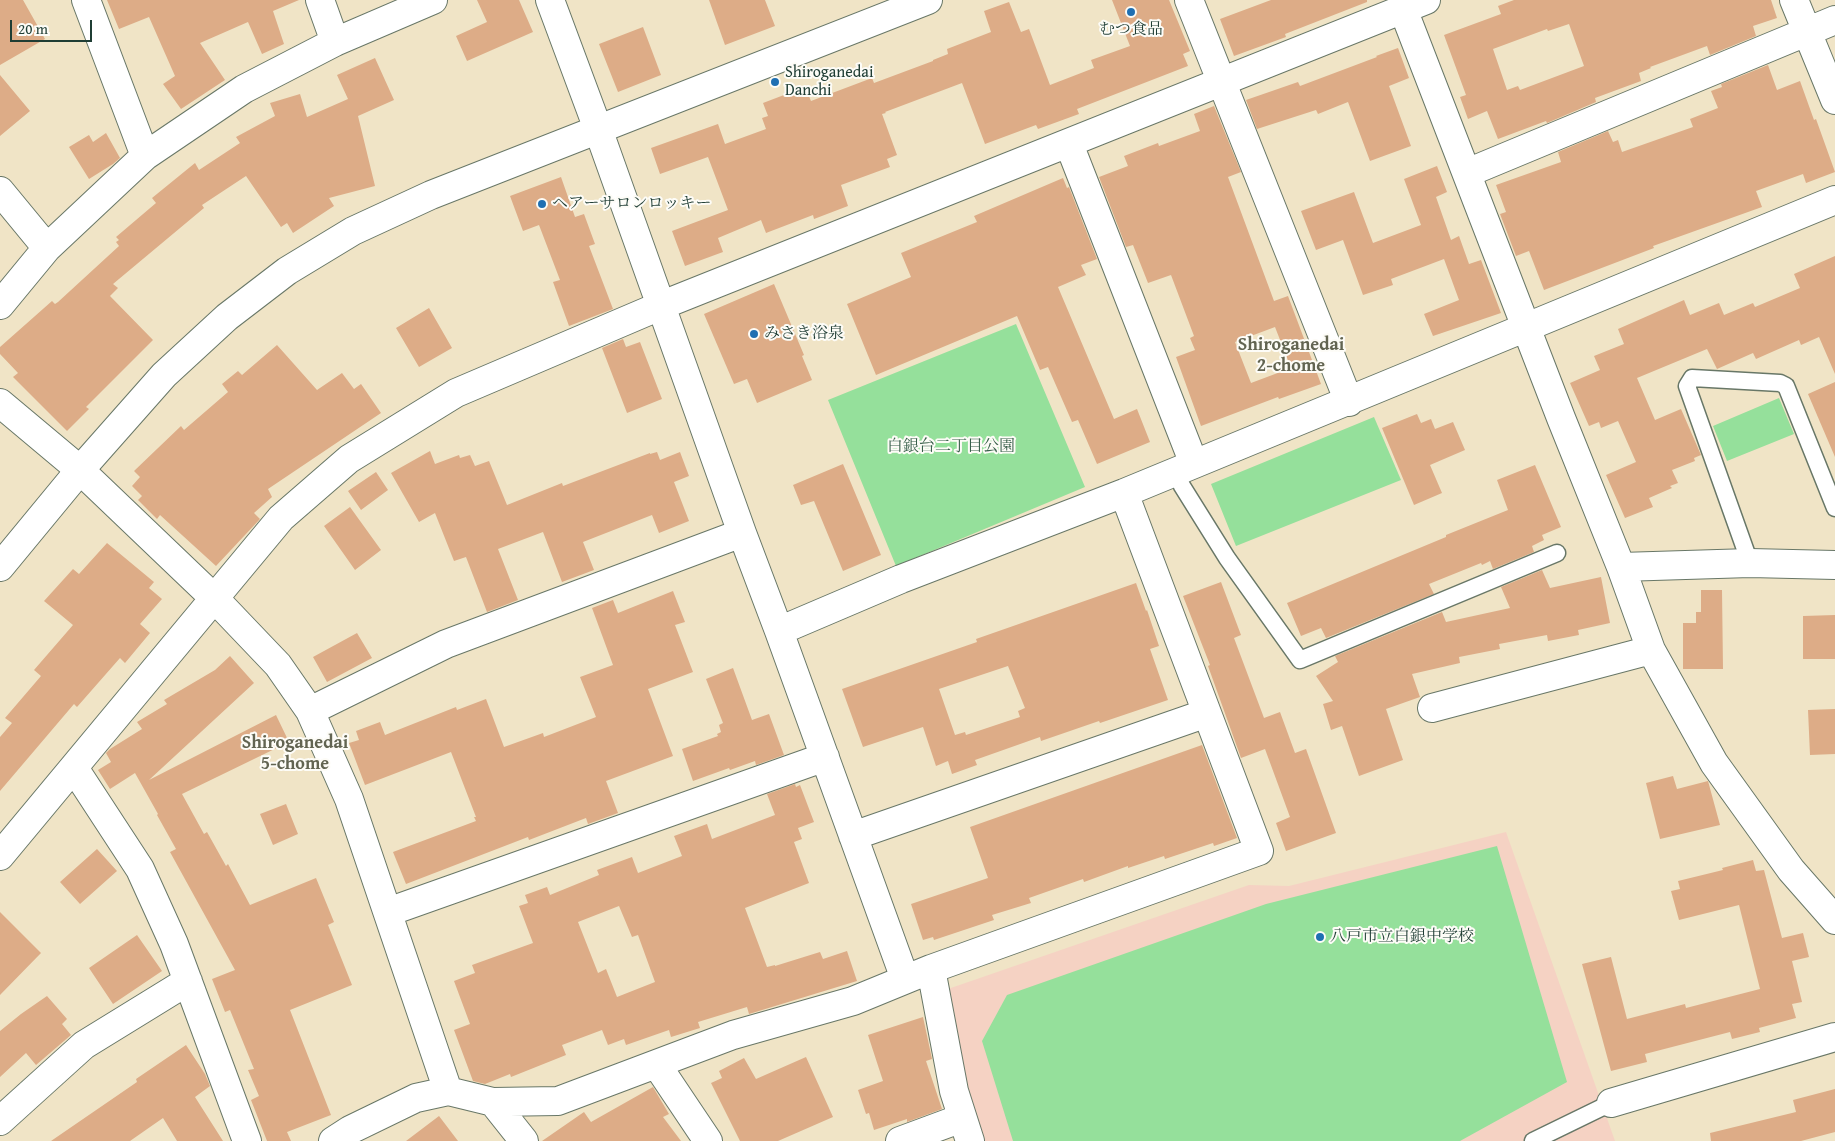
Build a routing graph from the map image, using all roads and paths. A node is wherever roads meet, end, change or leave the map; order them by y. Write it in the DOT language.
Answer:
graph roads {
  1 [pos="86,0"];
  2 [pos="320,0"];
  3 [pos="433,0"];
  4 [pos="550,0"];
  5 [pos="928,0"];
  6 [pos="1189,0"];
  7 [pos="1794,0"];
  8 [pos="1414,5"];
  9 [pos="1835,20"];
  10 [pos="1807,31"];
  11 [pos="336,42"];
  12 [pos="1221,81"];
  13 [pos="1835,100"];
  14 [pos="598,129"];
  15 [pos="1068,144"];
  16 [pos="145,156"];
  17 [pos="1467,172"];
  18 [pos="0,190"];
  19 [pos="1835,200"];
  20 [pos="47,248"];
  21 [pos="0,305"];
  22 [pos="660,306"];
  23 [pos="1526,327"];
  24 [pos="1348,402"];
  25 [pos="0,403"];
  26 [pos="1185,468"];
  27 [pos="80,470"];
  28 [pos="1124,493"];
  29 [pos="1835,508"];
  30 [pos="742,534"];
  31 [pos="1557,553"];
  32 [pos="1750,563"];
  33 [pos="1835,565"];
  34 [pos="0,567"];
  35 [pos="1620,567"];
  36 [pos="214,599"];
  37 [pos="779,630"];
  38 [pos="1651,650"];
  39 [pos="1432,708"];
  40 [pos="310,711"];
  41 [pos="1207,713"];
  42 [pos="825,757"];
  43 [pos="74,768"];
  44 [pos="854,836"];
  45 [pos="0,856"];
  46 [pos="388,912"];
  47 [pos="1835,920"];
  48 [pos="931,968"];
  49 [pos="905,979"];
  50 [pos="188,981"];
  51 [pos="1835,1037"];
  52 [pos="657,1065"];
  53 [pos="448,1091"];
  54 [pos="493,1102"];
  55 [pos="1611,1103"];
  56 [pos="0,1121"];
  57 [pos="966,1130"];
  58 [pos="347,1137"];
  59 [pos="247,1141"];
  60 [pos="524,1141"];
  61 [pos="708,1141"];
  62 [pos="900,1141"];
  63 [pos="1533,1141"];
  1 -- 16 [label="street"];
  2 -- 11 [label="street"];
  3 -- 11 [label="street"];
  4 -- 14 [label="street"];
  5 -- 14 [label="street"];
  6 -- 12 [label="street"];
  7 -- 10 [label="street"];
  8 -- 12 [label="street"];
  8 -- 17 [label="street"];
  9 -- 10 [label="street"];
  10 -- 13 [label="street"];
  10 -- 17 [label="street"];
  11 -- 16 [label="street"];
  12 -- 15 [label="street"];
  12 -- 24 [label="street"];
  14 -- 22 [label="street"];
  14 -- 27 [label="street"];
  15 -- 22 [label="street"];
  15 -- 26 [label="street"];
  16 -- 20 [label="street"];
  17 -- 23 [label="street"];
  18 -- 20 [label="street"];
  19 -- 23 [label="street"];
  20 -- 21 [label="street"];
  22 -- 30 [label="street"];
  22 -- 36 [label="street"];
  23 -- 24 [label="street"];
  23 -- 35 [label="street"];
  24 -- 26 [label="street"];
  25 -- 27 [label="street"];
  26 -- 28 [label="street"];
  26 -- 31 [label="lane"];
  27 -- 34 [label="street"];
  27 -- 36 [label="street"];
  28 -- 37 [label="street"];
  28 -- 41 [label="street"];
  29 -- 32 [label="lane"];
  30 -- 37 [label="street"];
  30 -- 40 [label="street"];
  32 -- 33 [label="street"];
  32 -- 35 [label="street"];
  35 -- 38 [label="street"];
  36 -- 40 [label="street"];
  36 -- 43 [label="street"];
  37 -- 42 [label="street"];
  38 -- 39 [label="street"];
  38 -- 47 [label="street"];
  40 -- 46 [label="street"];
  41 -- 44 [label="street"];
  41 -- 48 [label="street"];
  42 -- 44 [label="street"];
  42 -- 46 [label="street"];
  43 -- 45 [label="street"];
  43 -- 50 [label="street"];
  44 -- 49 [label="street"];
  46 -- 53 [label="street"];
  48 -- 49 [label="street"];
  48 -- 57 [label="street"];
  49 -- 52 [label="street"];
  50 -- 56 [label="street"];
  50 -- 59 [label="street"];
  51 -- 55 [label="street"];
  52 -- 54 [label="street"];
  52 -- 61 [label="street"];
  53 -- 54 [label="street"];
  53 -- 58 [label="street"];
  54 -- 60 [label="street"];
  55 -- 63 [label="lane"];
  57 -- 62 [label="street"];
}
